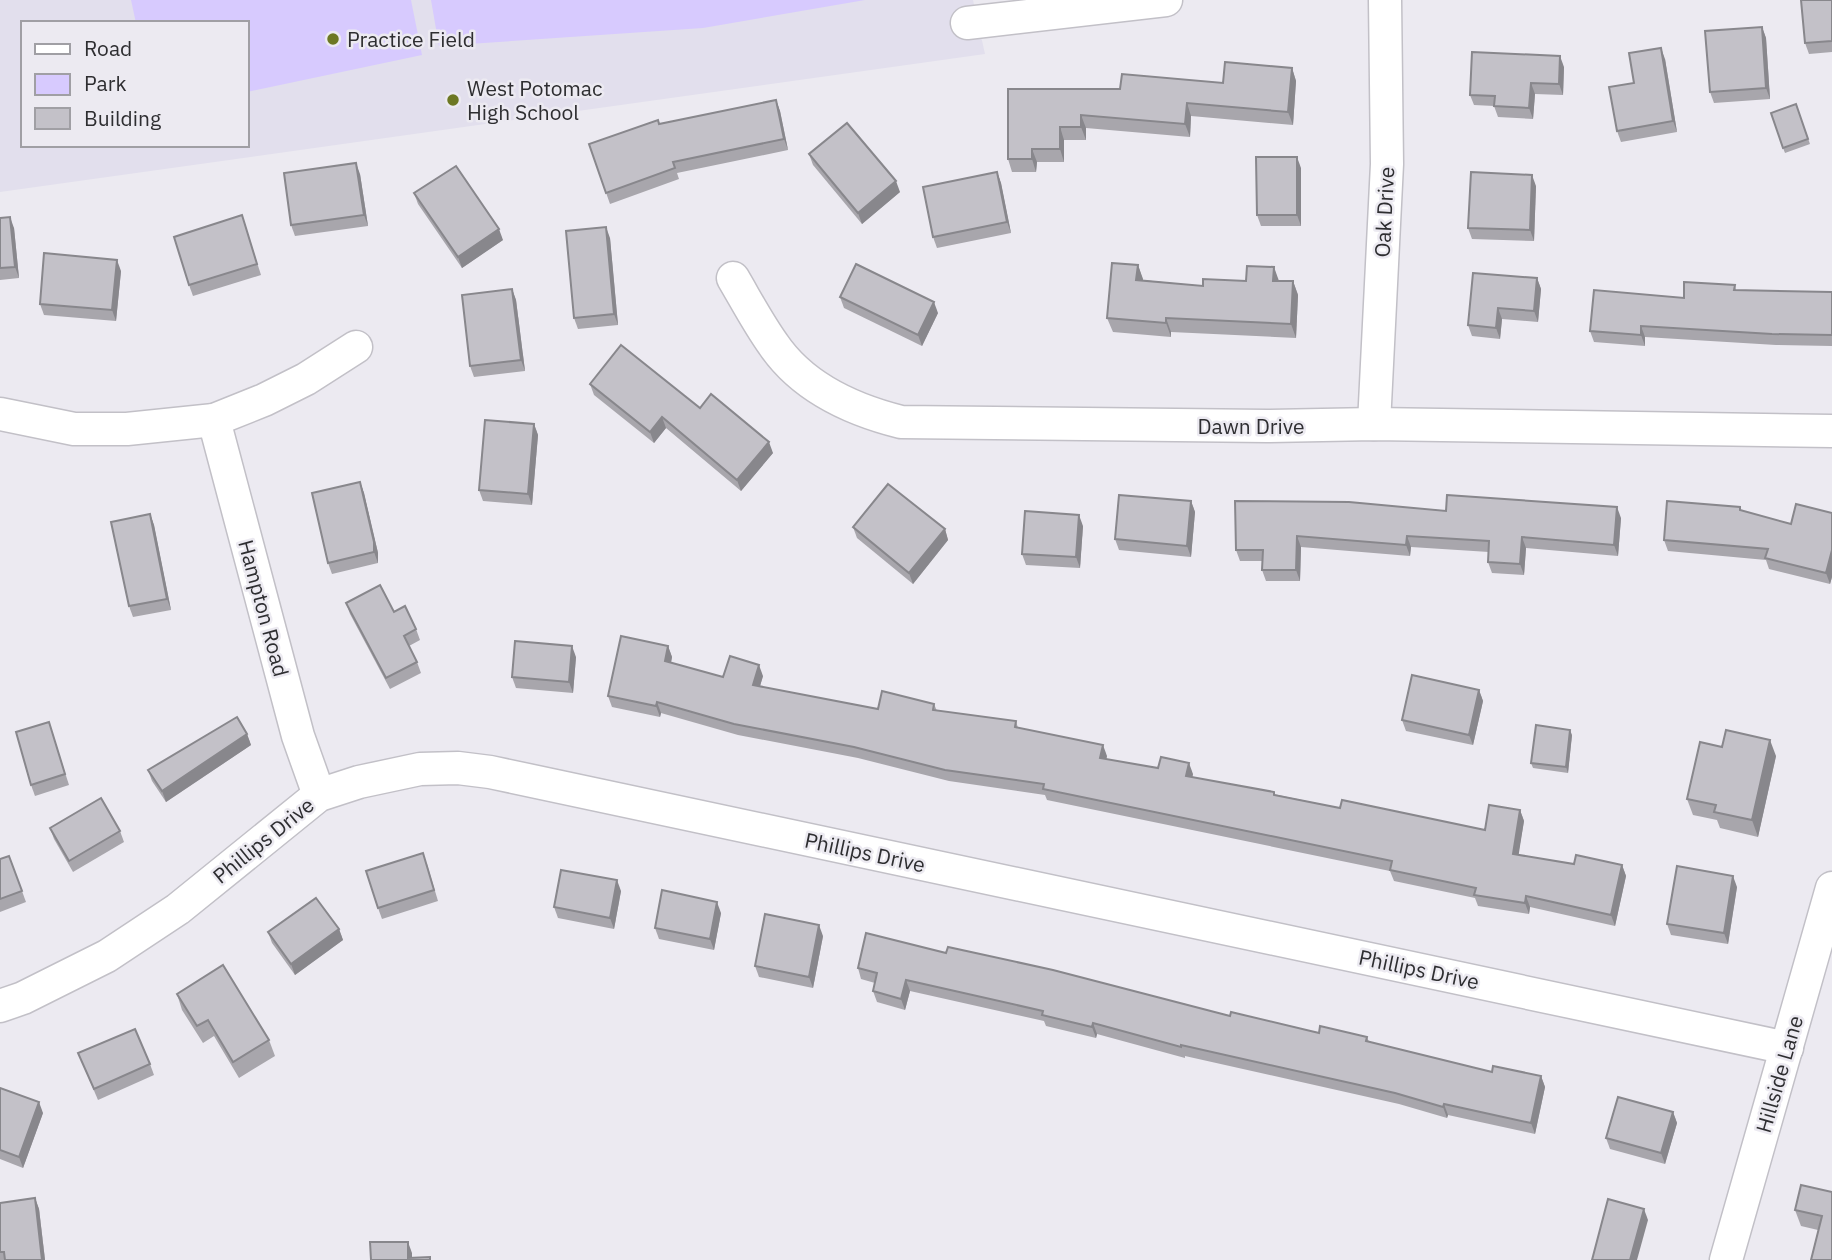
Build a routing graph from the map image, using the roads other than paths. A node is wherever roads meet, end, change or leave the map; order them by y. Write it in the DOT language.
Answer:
graph roads {
  1 [pos="1166,0"];
  2 [pos="1385,0"];
  3 [pos="967,23"];
  4 [pos="733,278"];
  5 [pos="356,347"];
  6 [pos="0,414"];
  7 [pos="214,420"];
  8 [pos="1374,424"];
  9 [pos="1832,431"];
  10 [pos="319,795"];
  11 [pos="1832,888"];
  12 [pos="0,1006"];
  13 [pos="1787,1048"];
  14 [pos="1726,1260"];
  1 -- 3 [label="street"];
  2 -- 8 [label="street, Oak Drive"];
  4 -- 8 [label="street, Dawn Drive"];
  5 -- 7 [label="street"];
  6 -- 7 [label="street"];
  7 -- 10 [label="street, Hampton Road"];
  8 -- 9 [label="street, Dawn Drive"];
  10 -- 12 [label="street, Phillips Drive"];
  10 -- 13 [label="street, Phillips Drive"];
  11 -- 13 [label="street, Hillside Lane"];
  13 -- 14 [label="street, Hillside Lane"];
}
